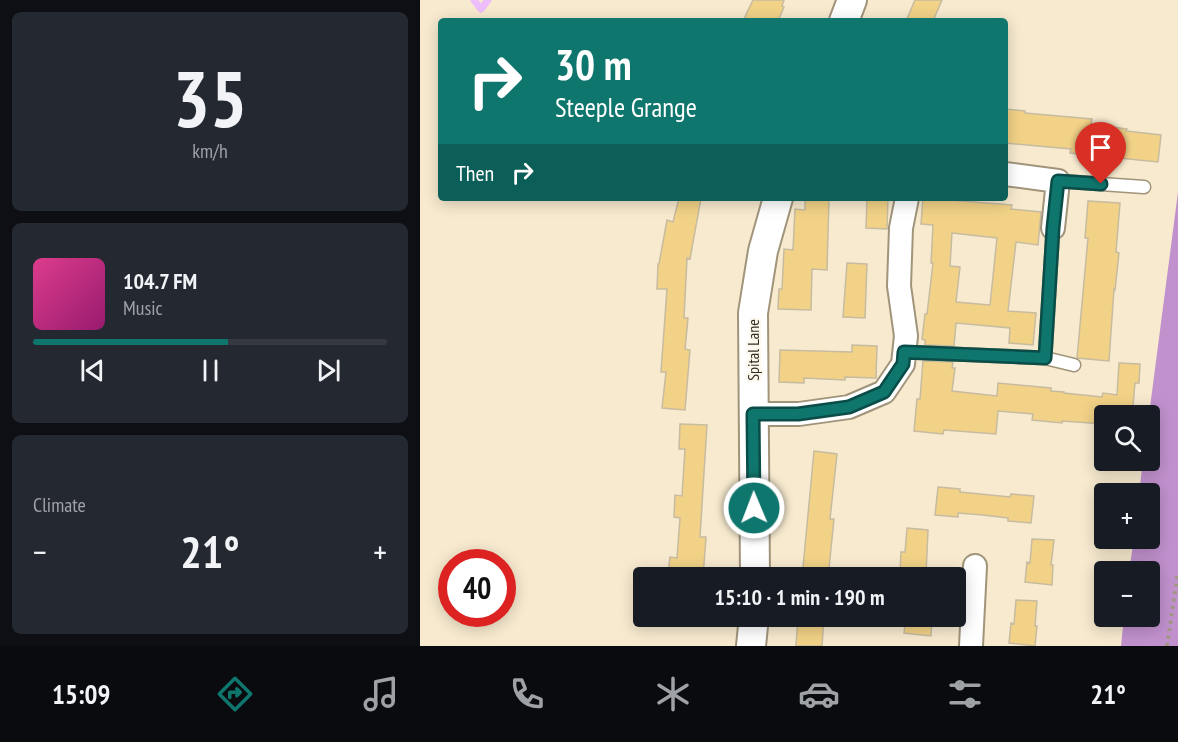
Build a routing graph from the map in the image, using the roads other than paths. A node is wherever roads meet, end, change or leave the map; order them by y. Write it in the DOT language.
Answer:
graph roads {
  1 [pos="852,0"];
  2 [pos="845,18"];
  3 [pos="1008,174"];
  4 [pos="1058,181"];
  5 [pos="1144,187"];
  6 [pos="777,201"];
  7 [pos="906,201"];
  8 [pos="1053,228"];
  9 [pos="904,352"];
  10 [pos="1045,358"];
  11 [pos="1074,365"];
  12 [pos="753,414"];
  13 [pos="975,566"];
  14 [pos="755,567"];
  15 [pos="753,627"];
  16 [pos="751,646"];
  17 [pos="971,646"];
  1 -- 2 [label="street"];
  3 -- 4 [label="street"];
  4 -- 5 [label="lane"];
  4 -- 8 [label="street"];
  6 -- 12 [label="street, Spital Lane"];
  7 -- 9 [label="street"];
  8 -- 10 [label="lane"];
  9 -- 10 [label="lane"];
  9 -- 12 [label="street"];
  10 -- 11 [label="lane"];
  12 -- 14 [label="street, Spital Lane"];
  13 -- 17 [label="street"];
  15 -- 16 [label="street"];
}
